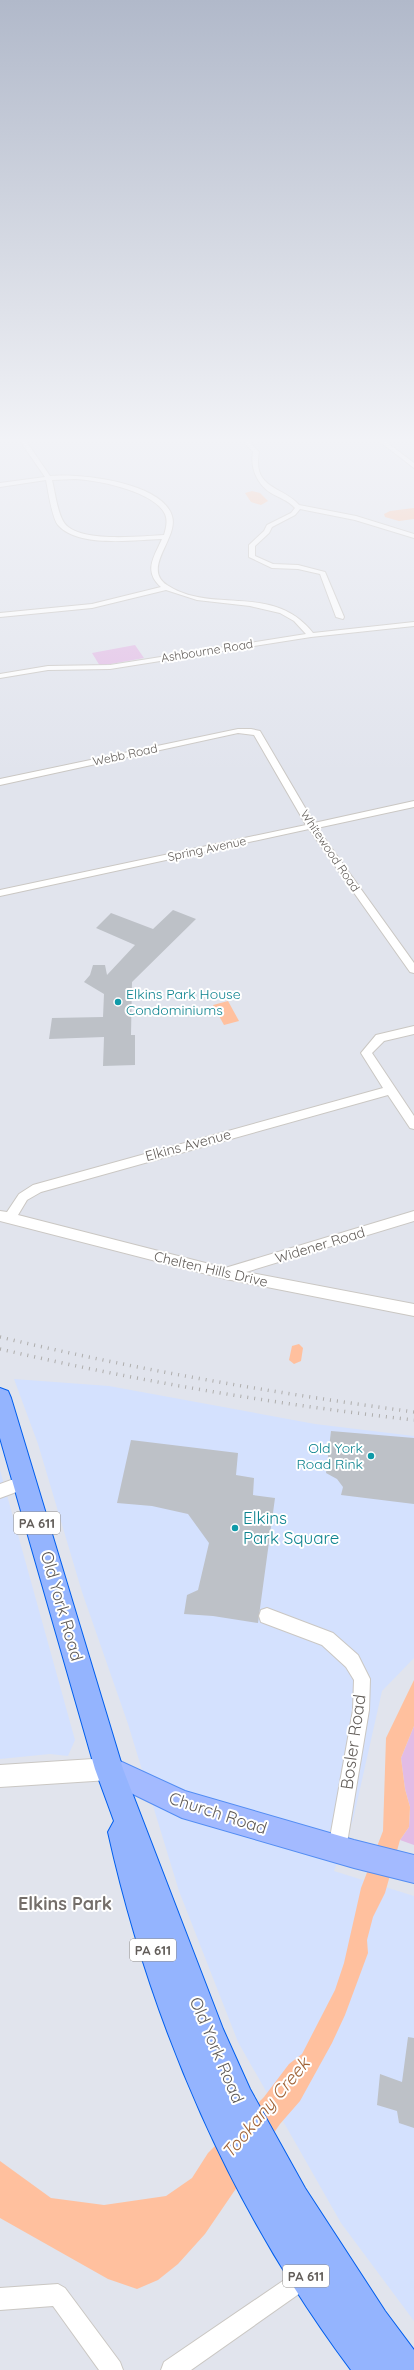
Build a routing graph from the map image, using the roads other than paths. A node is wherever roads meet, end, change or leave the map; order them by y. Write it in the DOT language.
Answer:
graph roads {
  1 [pos="160,552"];
  2 [pos="251,552"];
  3 [pos="166,588"];
  4 [pos="0,615"];
  5 [pos="340,617"];
  6 [pos="414,624"];
  7 [pos="311,635"];
  8 [pos="0,676"];
  9 [pos="251,731"];
  10 [pos="0,782"];
  11 [pos="414,804"];
  12 [pos="311,826"];
  13 [pos="0,893"];
  14 [pos="414,970"];
  15 [pos="414,1030"];
  16 [pos="390,1090"];
  17 [pos="414,1126"];
  18 [pos="414,1216"];
  19 [pos="5,1217"];
  20 [pos="226,1274"];
  21 [pos="414,1310"];
  22 [pos="0,1398"];
  23 [pos="25,1482"];
  24 [pos="0,1491"];
  25 [pos="267,1616"];
  26 [pos="109,1769"];
  27 [pos="0,1776"];
  28 [pos="345,1852"];
  29 [pos="411,1868"];
  30 [pos="257,2162"];
  31 [pos="306,2277"];
  32 [pos="0,2299"];
  33 [pos="112,2370"];
  34 [pos="172,2370"];
  35 [pos="372,2370"];
  36 [pos="407,2370"];
  1 -- 3 [label="street"];
  2 -- 5 [label="street"];
  3 -- 4 [label="street"];
  3 -- 7 [label="street"];
  6 -- 7 [label="street, Ashbourne Road"];
  7 -- 8 [label="street, Ashbourne Road"];
  9 -- 10 [label="street, Webb Road"];
  9 -- 12 [label="street, Whitewood Road"];
  11 -- 12 [label="street, Spring Avenue"];
  12 -- 13 [label="street, Spring Avenue"];
  12 -- 14 [label="street, Whitewood Road"];
  15 -- 16 [label="street"];
  16 -- 17 [label="street"];
  16 -- 19 [label="street, Elkins Avenue"];
  18 -- 20 [label="street, Widener Road"];
  19 -- 20 [label="street, Chelten Hills Drive"];
  20 -- 21 [label="street, Chelten Hills Drive"];
  22 -- 23 [label="highway, Old York Road / PA 611"];
  23 -- 24 [label="street"];
  23 -- 26 [label="highway, Old York Road / PA 611"];
  25 -- 28 [label="street, Bosler Road"];
  26 -- 27 [label="street, Church Road"];
  26 -- 28 [label="main road, Church Road"];
  26 -- 30 [label="highway, Old York Road / PA 611"];
  28 -- 29 [label="main road, Church Road"];
  30 -- 31 [label="highway, Old York Road / PA 611"];
  30 -- 36 [label="highway, Old York Road / PA 611"];
  31 -- 34 [label="street"];
  31 -- 35 [label="highway, Old York Road / PA 611"];
  32 -- 33 [label="street"];
}
